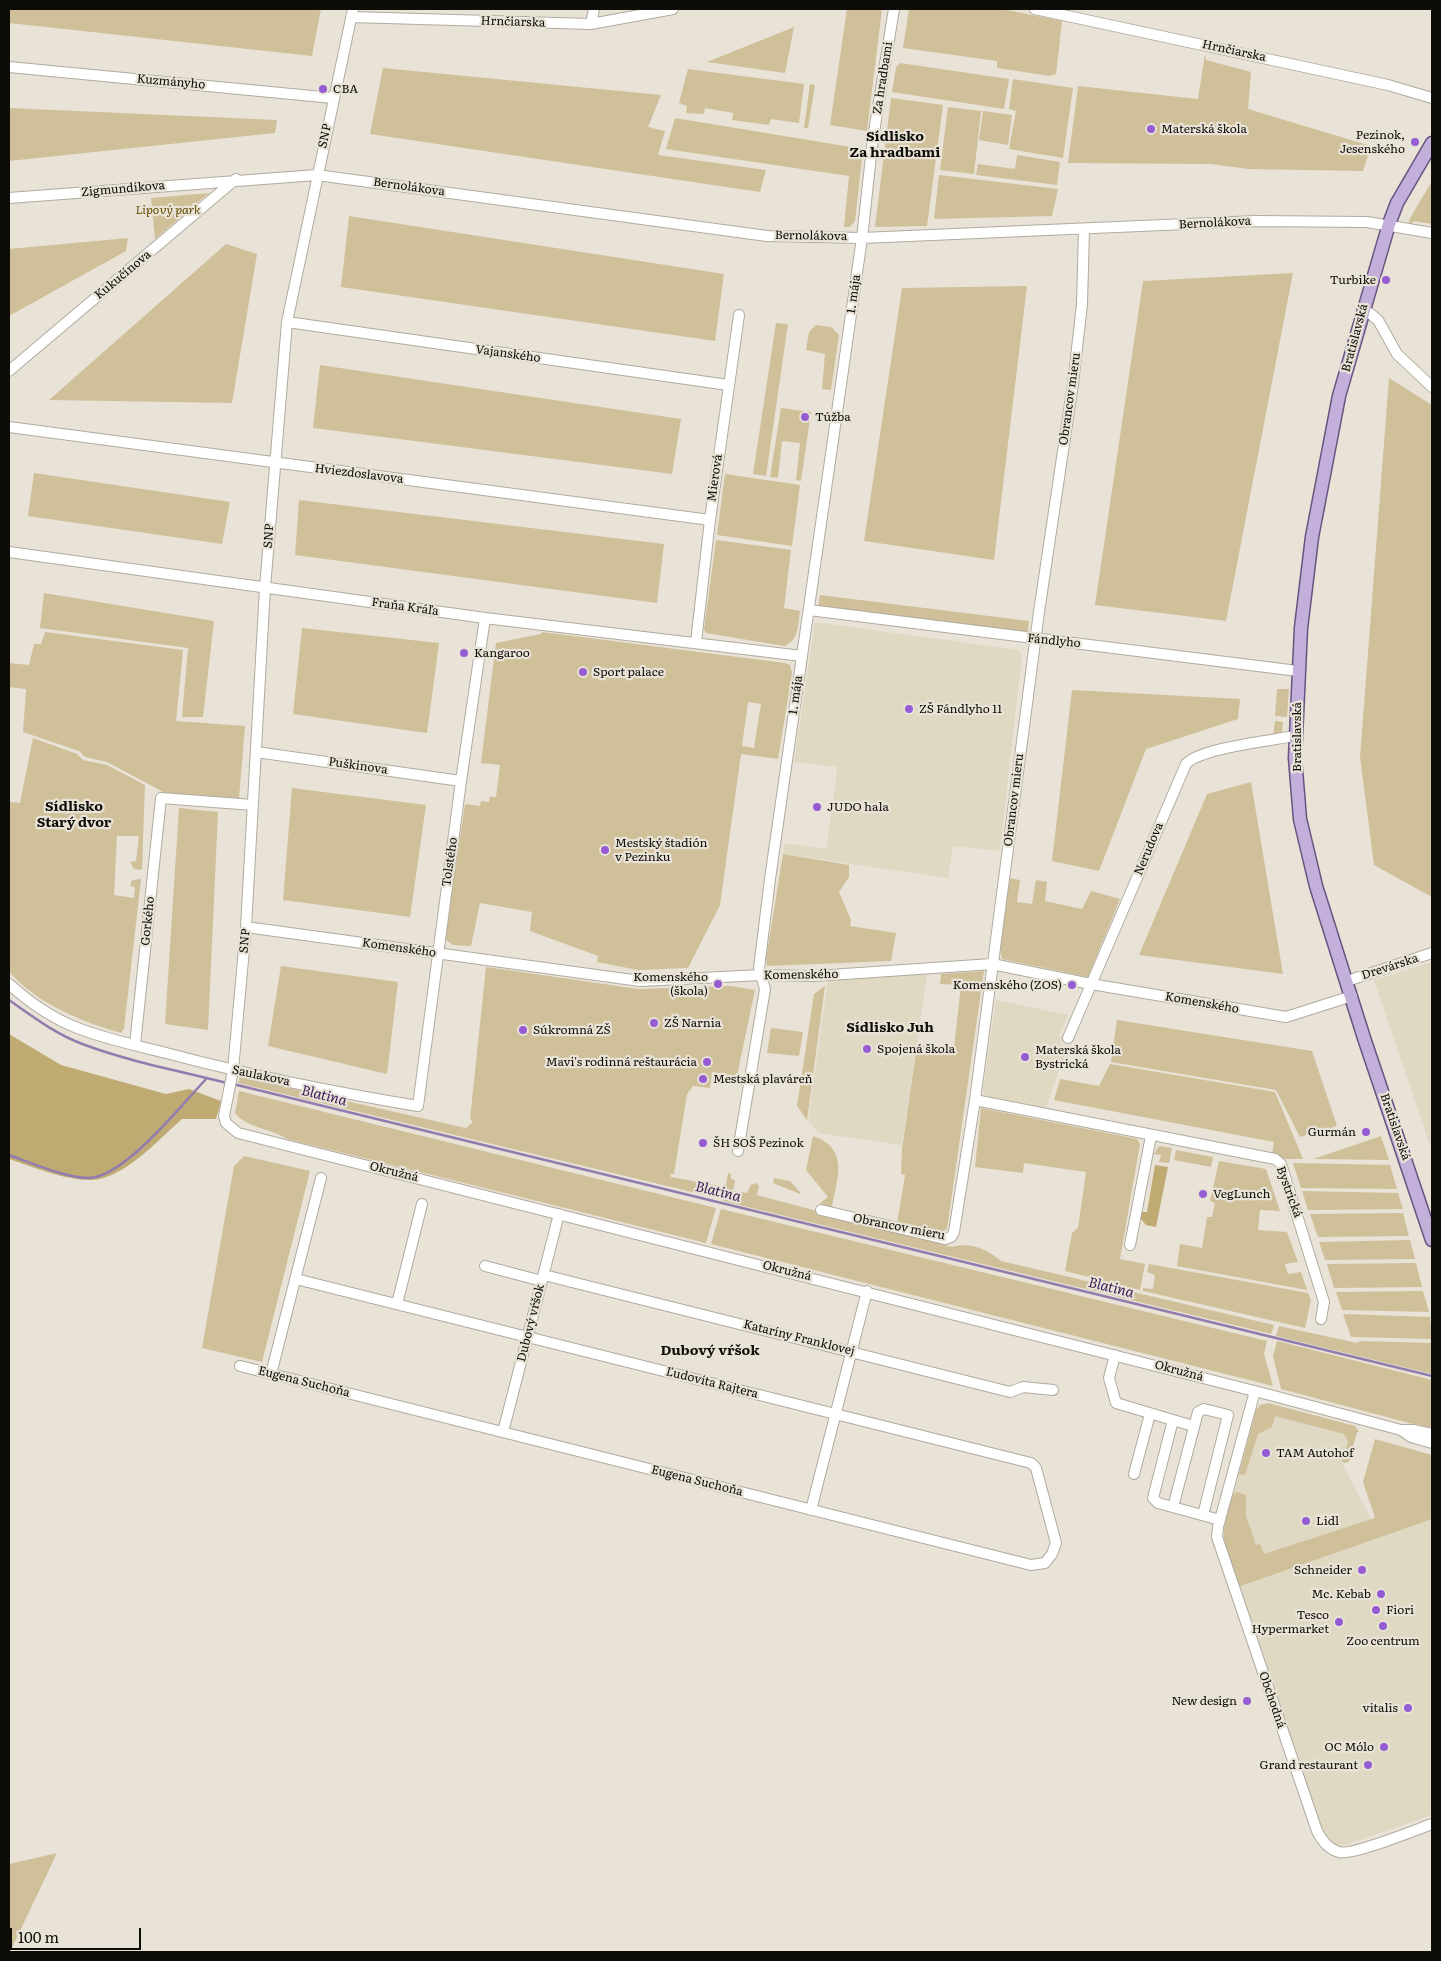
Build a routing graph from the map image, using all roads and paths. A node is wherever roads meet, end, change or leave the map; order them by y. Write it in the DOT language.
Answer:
graph roads {
  1 [pos="594,9"];
  2 [pos="673,9"];
  3 [pos="894,9"];
  4 [pos="1035,9"];
  5 [pos="352,13"];
  6 [pos="591,24"];
  7 [pos="9,67"];
  8 [pos="333,98"];
  9 [pos="1432,98"];
  10 [pos="1432,143"];
  11 [pos="317,174"];
  12 [pos="236,179"];
  13 [pos="9,198"];
  14 [pos="1389,224"];
  15 [pos="1084,230"];
  16 [pos="1432,233"];
  17 [pos="862,238"];
  18 [pos="1363,308"];
  19 [pos="739,315"];
  20 [pos="287,322"];
  21 [pos="9,371"];
  22 [pos="728,385"];
  23 [pos="1432,386"];
  24 [pos="9,428"];
  25 [pos="274,463"];
  26 [pos="710,520"];
  27 [pos="9,552"];
  28 [pos="265,588"];
  29 [pos="809,610"];
  30 [pos="485,618"];
  31 [pos="1035,639"];
  32 [pos="696,642"];
  33 [pos="802,656"];
  34 [pos="1298,672"];
  35 [pos="1294,736"];
  36 [pos="256,752"];
  37 [pos="461,781"];
  38 [pos="253,805"];
  39 [pos="246,927"];
  40 [pos="437,953"];
  41 [pos="1432,953"];
  42 [pos="992,964"];
  43 [pos="762,975"];
  44 [pos="1347,981"];
  45 [pos="9,984"];
  46 [pos="1091,984"];
  47 [pos="1352,996"];
  48 [pos="1068,1038"];
  49 [pos="135,1045"];
  50 [pos="233,1074"];
  51 [pos="975,1100"];
  52 [pos="418,1106"];
  53 [pos="1151,1136"];
  54 [pos="738,1151"];
  55 [pos="321,1178"];
  56 [pos="422,1204"];
  57 [pos="821,1210"];
  58 [pos="559,1214"];
  59 [pos="1432,1240"];
  60 [pos="1130,1245"];
  61 [pos="485,1266"];
  62 [pos="543,1278"];
  63 [pos="296,1279"];
  64 [pos="867,1291"];
  65 [pos="397,1304"];
  66 [pos="1321,1318"];
  67 [pos="528,1337"];
  68 [pos="852,1351"];
  69 [pos="1114,1355"];
  70 [pos="240,1366"];
  71 [pos="271,1374"];
  72 [pos="1053,1390"];
  73 [pos="1254,1391"];
  74 [pos="836,1414"];
  75 [pos="1150,1414"];
  76 [pos="1173,1420"];
  77 [pos="1193,1426"];
  78 [pos="1401,1430"];
  79 [pos="504,1432"];
  80 [pos="1432,1434"];
  81 [pos="1222,1439"];
  82 [pos="1432,1443"];
  83 [pos="1240,1444"];
  84 [pos="1027,1462"];
  85 [pos="1134,1474"];
  86 [pos="1173,1507"];
  87 [pos="811,1510"];
  88 [pos="1204,1515"];
  89 [pos="1220,1520"];
  90 [pos="1432,1824"];
  1 -- 6 [label="street"];
  2 -- 6 [label="street, Hrnčiarska"];
  3 -- 17 [label="street, Za hradbami"];
  4 -- 9 [label="street, Hrnčiarska"];
  5 -- 6 [label="street, Hrnčiarska"];
  5 -- 8 [label="street, SNP"];
  7 -- 8 [label="street, Kuzmányho"];
  8 -- 11 [label="street, SNP"];
  10 -- 14 [label="main road, Bratislavská"];
  11 -- 12 [label="street, Bernolákova"];
  11 -- 17 [label="street, Bernolákova"];
  11 -- 20 [label="street, SNP"];
  12 -- 13 [label="street, Zigmundíkova"];
  12 -- 21 [label="street, Kukučínova"];
  14 -- 15 [label="street, Bernolákova"];
  14 -- 16 [label="street, Bernolákova"];
  14 -- 18 [label="main road, Bratislavská"];
  15 -- 17 [label="street, Bernolákova"];
  15 -- 31 [label="street, Obrancov mieru"];
  17 -- 29 [label="street, 1. mája"];
  18 -- 23 [label="street"];
  18 -- 34 [label="main road, Bratislavská"];
  19 -- 22 [label="street, Mierová"];
  20 -- 22 [label="street, Vajanského"];
  20 -- 25 [label="street, SNP"];
  22 -- 26 [label="street, Mierová"];
  24 -- 25 [label="street, Hviezdoslavova"];
  25 -- 26 [label="street, Hviezdoslavova"];
  25 -- 28 [label="street, SNP"];
  26 -- 32 [label="street, Mierová"];
  27 -- 28 [label="street, Fraňa Kráľa"];
  28 -- 30 [label="street, Fraňa Kráľa"];
  28 -- 36 [label="street, SNP"];
  29 -- 31 [label="street, Fándlyho"];
  29 -- 33 [label="street, 1. mája"];
  30 -- 32 [label="street, Fraňa Kráľa"];
  30 -- 37 [label="street, Tolstého"];
  31 -- 34 [label="street, Fándlyho"];
  31 -- 42 [label="street, Obrancov mieru"];
  32 -- 33 [label="street, Fraňa Kráľa"];
  33 -- 43 [label="street, 1. mája"];
  34 -- 35 [label="main road, Bratislavská"];
  35 -- 44 [label="main road, Bratislavská"];
  35 -- 46 [label="street, Nerudova"];
  36 -- 37 [label="street, Puškinova"];
  36 -- 38 [label="street, SNP"];
  37 -- 40 [label="street, Tolstého"];
  38 -- 39 [label="street, SNP"];
  38 -- 49 [label="street, Gorkého"];
  39 -- 40 [label="street, Komenského"];
  39 -- 50 [label="street, SNP"];
  40 -- 43 [label="street, Komenského"];
  40 -- 52 [label="street, Tolstého"];
  41 -- 44 [label="street, Drevárska"];
  42 -- 43 [label="street, Komenského"];
  42 -- 46 [label="street, Komenského"];
  42 -- 51 [label="street, Obrancov mieru"];
  43 -- 54 [label="street, 1. mája"];
  44 -- 47 [label="main road, Bratislavská"];
  45 -- 49 [label="street, Saulakova"];
  46 -- 47 [label="street, Komenského"];
  46 -- 48 [label="street, Nerudova"];
  47 -- 59 [label="main road, Bratislavská"];
  49 -- 50 [label="street, Saulakova"];
  50 -- 52 [label="street, Saulakova"];
  50 -- 58 [label="street, Okružná"];
  51 -- 53 [label="street, Bystrická"];
  51 -- 57 [label="street, Obrancov mieru"];
  53 -- 60 [label="street"];
  53 -- 66 [label="street, Bystrická"];
  55 -- 63 [label="street"];
  56 -- 65 [label="street"];
  58 -- 62 [label="street, Dubový vŕšok"];
  58 -- 64 [label="street, Okružná"];
  61 -- 62 [label="street, Kataríny Franklovej"];
  62 -- 67 [label="street, Dubový vŕšok"];
  62 -- 68 [label="street, Kataríny Franklovej"];
  63 -- 65 [label="street, Ľudovíta Rajtera"];
  63 -- 71 [label="street"];
  64 -- 68 [label="street"];
  64 -- 69 [label="street, Okružná"];
  65 -- 67 [label="street, Ľudovíta Rajtera"];
  67 -- 74 [label="street, Ľudovíta Rajtera"];
  67 -- 79 [label="street, Dubový vŕšok"];
  68 -- 72 [label="street, Kataríny Franklovej"];
  68 -- 74 [label="street"];
  69 -- 73 [label="street, Okružná"];
  69 -- 75 [label="street"];
  70 -- 71 [label="street, Eugena Suchoňa"];
  71 -- 79 [label="street, Eugena Suchoňa"];
  73 -- 78 [label="street, Okružná"];
  73 -- 83 [label="street, Obchodná"];
  74 -- 84 [label="street, Ľudovíta Rajtera"];
  74 -- 87 [label="street"];
  75 -- 76 [label="street"];
  75 -- 85 [label="street"];
  76 -- 77 [label="street"];
  76 -- 86 [label="street"];
  77 -- 81 [label="street"];
  77 -- 86 [label="street"];
  78 -- 80 [label="street, Okružná"];
  78 -- 82 [label="street, Okružná"];
  79 -- 87 [label="street, Eugena Suchoňa"];
  81 -- 83 [label="street"];
  81 -- 88 [label="street"];
  83 -- 89 [label="street, Obchodná"];
  84 -- 87 [label="street, Eugena Suchoňa"];
  86 -- 88 [label="street"];
  88 -- 89 [label="street"];
  89 -- 90 [label="street, Obchodná"];
}
